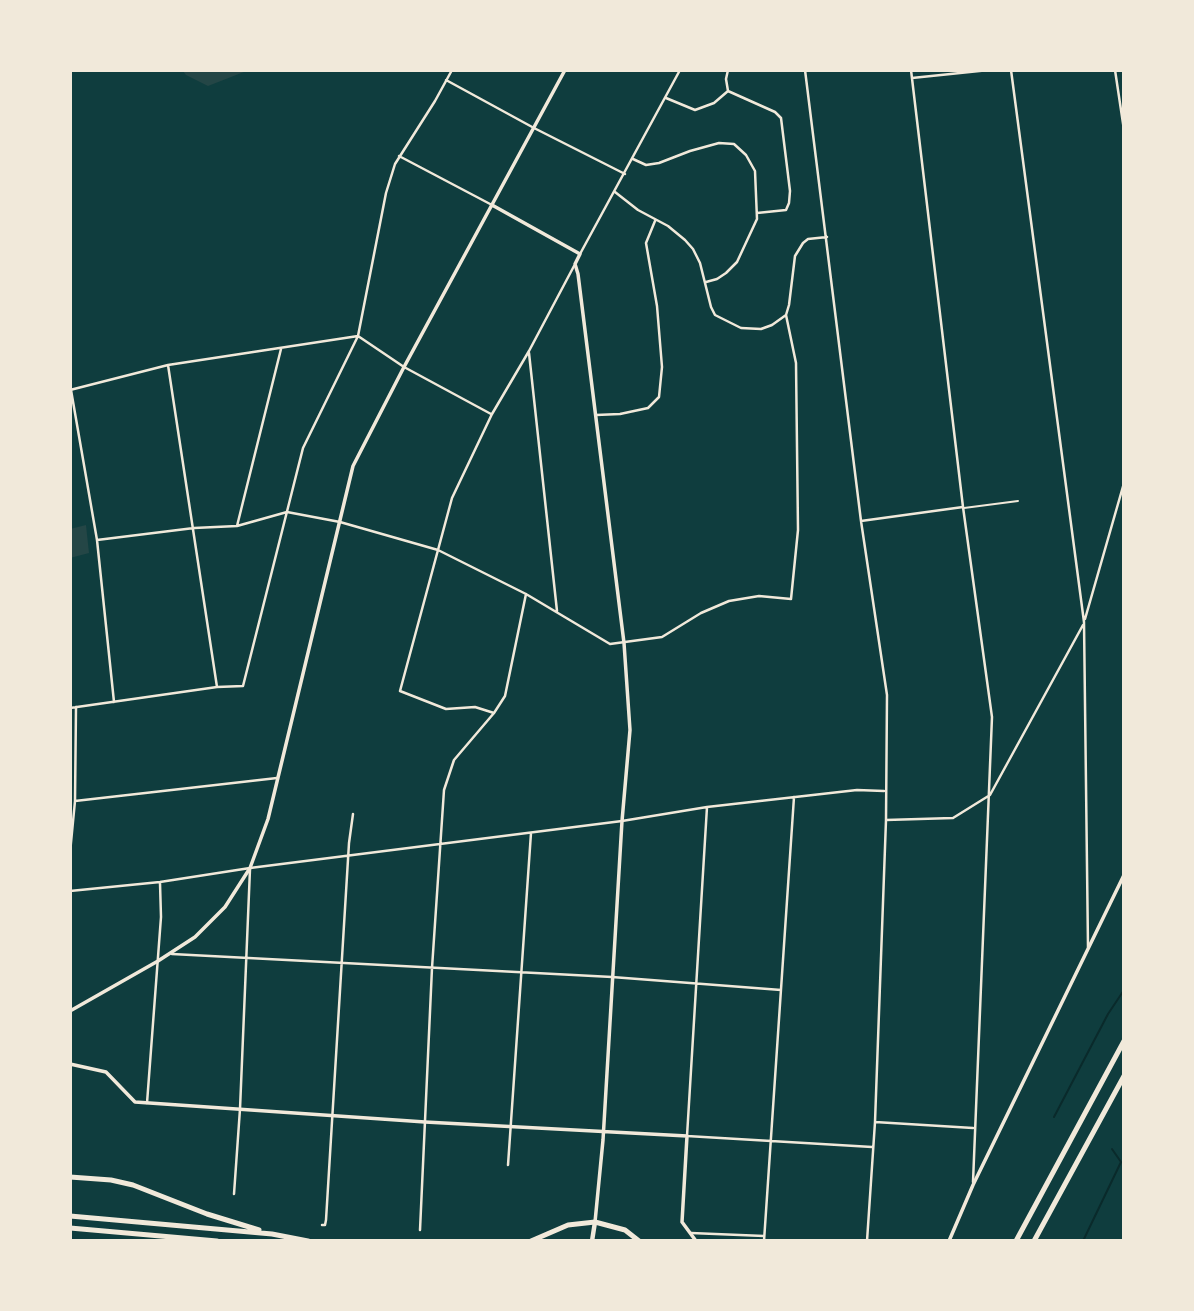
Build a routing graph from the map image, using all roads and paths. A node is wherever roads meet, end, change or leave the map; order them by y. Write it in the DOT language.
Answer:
graph roads {
  1 [pos="452,70"];
  2 [pos="565,70"];
  3 [pos="680,70"];
  4 [pos="727,70"];
  5 [pos="805,70"];
  6 [pos="911,70"];
  7 [pos="989,70"];
  8 [pos="1011,70"];
  9 [pos="1115,70"];
  10 [pos="912,78"];
  11 [pos="446,80"];
  12 [pos="727,91"];
  13 [pos="666,98"];
  14 [pos="534,128"];
  15 [pos="1124,130"];
  16 [pos="399,156"];
  17 [pos="633,159"];
  18 [pos="625,174"];
  19 [pos="615,192"];
  20 [pos="492,205"];
  21 [pos="757,214"];
  22 [pos="655,221"];
  23 [pos="827,237"];
  24 [pos="580,254"];
  25 [pos="575,264"];
  26 [pos="705,282"];
  27 [pos="786,315"];
  28 [pos="358,336"];
  29 [pos="281,348"];
  30 [pos="529,351"];
  31 [pos="168,365"];
  32 [pos="404,367"];
  33 [pos="71,390"];
  34 [pos="492,414"];
  35 [pos="596,415"];
  36 [pos="1124,483"];
  37 [pos="1018,501"];
  38 [pos="964,508"];
  39 [pos="287,512"];
  40 [pos="861,521"];
  41 [pos="340,522"];
  42 [pos="237,526"];
  43 [pos="194,528"];
  44 [pos="97,540"];
  45 [pos="438,550"];
  46 [pos="526,594"];
  47 [pos="557,611"];
  48 [pos="1084,622"];
  49 [pos="624,643"];
  50 [pos="217,687"];
  51 [pos="114,702"];
  52 [pos="76,707"];
  53 [pos="70,708"];
  54 [pos="494,713"];
  55 [pos="277,778"];
  56 [pos="884,791"];
  57 [pos="990,795"];
  58 [pos="794,797"];
  59 [pos="75,801"];
  60 [pos="707,807"];
  61 [pos="353,814"];
  62 [pos="886,820"];
  63 [pos="622,821"];
  64 [pos="531,832"];
  65 [pos="442,844"];
  66 [pos="70,847"];
  67 [pos="70,853"];
  68 [pos="349,857"];
  69 [pos="250,868"];
  70 [pos="1124,875"];
  71 [pos="160,882"];
  72 [pos="70,891"];
  73 [pos="169,954"];
  74 [pos="1088,954"];
  75 [pos="247,956"];
  76 [pos="158,961"];
  77 [pos="342,962"];
  78 [pos="432,968"];
  79 [pos="521,972"];
  80 [pos="612,976"];
  81 [pos="695,984"];
  82 [pos="781,990"];
  83 [pos="70,1011"];
  84 [pos="1124,1041"];
  85 [pos="70,1064"];
  86 [pos="1124,1076"];
  87 [pos="147,1103"];
  88 [pos="240,1109"];
  89 [pos="330,1115"];
  90 [pos="425,1122"];
  91 [pos="874,1122"];
  92 [pos="511,1127"];
  93 [pos="974,1128"];
  94 [pos="604,1132"];
  95 [pos="687,1136"];
  96 [pos="771,1142"];
  97 [pos="872,1147"];
  98 [pos="509,1165"];
  99 [pos="70,1177"];
  100 [pos="973,1185"];
  101 [pos="234,1194"];
  102 [pos="70,1216"];
  103 [pos="595,1222"];
  104 [pos="322,1225"];
  105 [pos="70,1228"];
  106 [pos="420,1230"];
  107 [pos="689,1233"];
  108 [pos="272,1234"];
  109 [pos="764,1236"];
  110 [pos="217,1241"];
  111 [pos="308,1241"];
  112 [pos="531,1241"];
  113 [pos="592,1241"];
  114 [pos="639,1241"];
  115 [pos="696,1241"];
  116 [pos="764,1241"];
  117 [pos="867,1241"];
  118 [pos="949,1241"];
  119 [pos="1016,1241"];
  120 [pos="1034,1241"];
  1 -- 11 [label="street"];
  2 -- 14 [label="street"];
  3 -- 13 [label="street"];
  4 -- 12 [label="street"];
  5 -- 23 [label="street"];
  6 -- 10 [label="street"];
  7 -- 10 [label="street"];
  8 -- 48 [label="street"];
  9 -- 15 [label="street"];
  10 -- 38 [label="street"];
  11 -- 14 [label="street"];
  11 -- 16 [label="street"];
  12 -- 13 [label="street"];
  12 -- 21 [label="street"];
  13 -- 17 [label="street"];
  14 -- 18 [label="street"];
  14 -- 20 [label="street"];
  16 -- 20 [label="street"];
  16 -- 28 [label="street"];
  17 -- 18 [label="street"];
  17 -- 21 [label="street"];
  18 -- 19 [label="street"];
  19 -- 22 [label="street"];
  19 -- 24 [label="street"];
  20 -- 24 [label="street"];
  20 -- 32 [label="street"];
  21 -- 26 [label="street"];
  22 -- 26 [label="street"];
  22 -- 35 [label="street"];
  23 -- 27 [label="street"];
  23 -- 40 [label="street"];
  24 -- 25 [label="street"];
  25 -- 30 [label="street"];
  25 -- 35 [label="street"];
  26 -- 27 [label="street"];
  27 -- 49 [label="street"];
  28 -- 29 [label="street"];
  28 -- 32 [label="street"];
  28 -- 39 [label="street"];
  29 -- 31 [label="street"];
  29 -- 42 [label="street"];
  30 -- 34 [label="street"];
  30 -- 47 [label="street"];
  31 -- 33 [label="street"];
  31 -- 43 [label="street"];
  32 -- 34 [label="street"];
  32 -- 41 [label="street"];
  33 -- 44 [label="street"];
  34 -- 45 [label="street"];
  35 -- 49 [label="street"];
  36 -- 48 [label="street"];
  37 -- 38 [label="lane"];
  38 -- 40 [label="street"];
  38 -- 57 [label="street"];
  39 -- 41 [label="street"];
  39 -- 42 [label="street"];
  39 -- 50 [label="street"];
  40 -- 56 [label="street"];
  41 -- 45 [label="street"];
  41 -- 55 [label="street"];
  42 -- 43 [label="street"];
  43 -- 44 [label="street"];
  43 -- 50 [label="street"];
  44 -- 51 [label="street"];
  45 -- 46 [label="street"];
  45 -- 54 [label="street"];
  46 -- 47 [label="street"];
  46 -- 54 [label="street"];
  47 -- 49 [label="street"];
  48 -- 57 [label="street"];
  48 -- 74 [label="street"];
  49 -- 63 [label="street"];
  50 -- 51 [label="street"];
  51 -- 52 [label="street"];
  52 -- 53 [label="street"];
  52 -- 59 [label="street"];
  54 -- 65 [label="street"];
  55 -- 59 [label="street"];
  55 -- 69 [label="street"];
  56 -- 58 [label="street"];
  56 -- 62 [label="street"];
  57 -- 62 [label="street"];
  57 -- 93 [label="street"];
  58 -- 60 [label="street"];
  58 -- 82 [label="street"];
  59 -- 66 [label="street"];
  60 -- 63 [label="street"];
  60 -- 81 [label="street"];
  61 -- 68 [label="street"];
  62 -- 91 [label="street"];
  63 -- 64 [label="street"];
  63 -- 80 [label="street"];
  64 -- 65 [label="street"];
  64 -- 79 [label="street"];
  65 -- 68 [label="street"];
  65 -- 78 [label="street"];
  66 -- 67 [label="street"];
  68 -- 69 [label="street"];
  68 -- 77 [label="street"];
  69 -- 71 [label="street"];
  69 -- 73 [label="street"];
  69 -- 75 [label="street"];
  70 -- 74 [label="street"];
  71 -- 72 [label="street"];
  71 -- 76 [label="street"];
  73 -- 75 [label="street"];
  73 -- 76 [label="street"];
  74 -- 100 [label="street"];
  75 -- 77 [label="street"];
  75 -- 88 [label="street"];
  76 -- 83 [label="street"];
  76 -- 87 [label="street"];
  77 -- 78 [label="street"];
  77 -- 89 [label="street"];
  78 -- 79 [label="street"];
  78 -- 90 [label="street"];
  79 -- 80 [label="street"];
  79 -- 92 [label="street"];
  80 -- 81 [label="street"];
  80 -- 94 [label="street"];
  81 -- 82 [label="street"];
  81 -- 95 [label="street"];
  82 -- 96 [label="street"];
  84 -- 119 [label="highway"];
  85 -- 87 [label="street"];
  86 -- 120 [label="highway"];
  87 -- 88 [label="street"];
  88 -- 89 [label="street"];
  88 -- 101 [label="street"];
  89 -- 90 [label="street"];
  89 -- 104 [label="street"];
  90 -- 92 [label="street"];
  90 -- 106 [label="street"];
  91 -- 93 [label="street"];
  91 -- 97 [label="street"];
  92 -- 94 [label="street"];
  92 -- 98 [label="street"];
  93 -- 100 [label="street"];
  94 -- 95 [label="street"];
  94 -- 103 [label="street"];
  95 -- 96 [label="street"];
  95 -- 107 [label="street"];
  96 -- 97 [label="street"];
  96 -- 109 [label="street"];
  97 -- 117 [label="street"];
  99 -- 108 [label="highway"];
  100 -- 118 [label="street"];
  102 -- 108 [label="highway"];
  103 -- 112 [label="highway"];
  103 -- 113 [label="main road"];
  103 -- 114 [label="highway"];
  105 -- 110 [label="highway"];
  107 -- 109 [label="street"];
  107 -- 115 [label="street"];
  108 -- 111 [label="highway"];
  109 -- 116 [label="street"];
}
